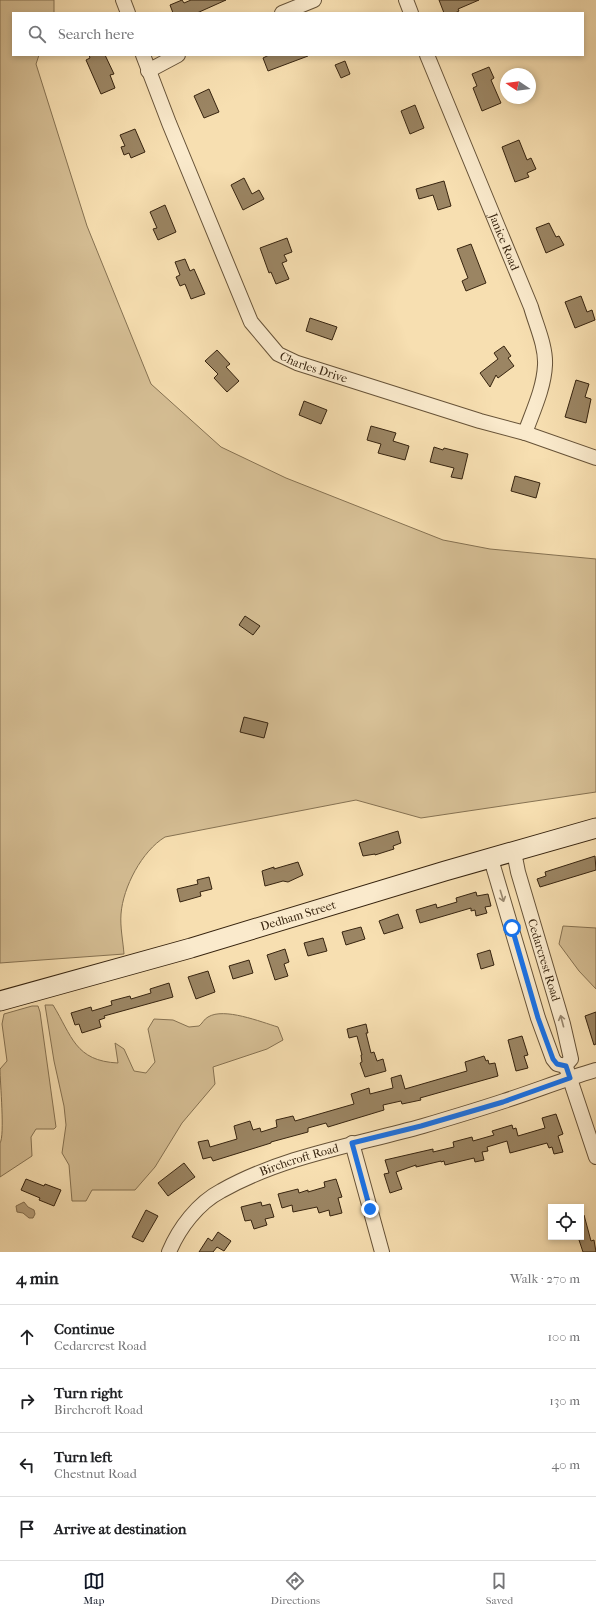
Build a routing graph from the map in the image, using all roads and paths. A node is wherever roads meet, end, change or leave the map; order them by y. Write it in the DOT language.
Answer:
graph roads {
  1 [pos="123,0"];
  2 [pos="314,0"];
  3 [pos="406,0"];
  4 [pos="128,12"];
  5 [pos="284,12"];
  6 [pos="411,12"];
  7 [pos="143,56"];
  8 [pos="176,56"];
  9 [pos="427,56"];
  10 [pos="148,70"];
  11 [pos="525,433"];
  12 [pos="596,458"];
  13 [pos="596,828"];
  14 [pos="514,852"];
  15 [pos="491,859"];
  16 [pos="0,1001"];
  17 [pos="596,1070"];
  18 [pos="568,1072"];
  19 [pos="352,1143"];
  20 [pos="596,1157"];
  21 [pos="169,1252"];
  22 [pos="382,1252"];
  1 -- 4 [label="street"];
  2 -- 5 [label="street"];
  3 -- 6 [label="street"];
  7 -- 10 [label="street, Charles Drive"];
  8 -- 10 [label="street"];
  9 -- 11 [label="street, Janice Road"];
  10 -- 11 [label="street, Charles Drive"];
  11 -- 12 [label="street, Charles Drive"];
  13 -- 14 [label="main road, Dedham Street"];
  14 -- 15 [label="main road, Dedham Street"];
  18 -- 14 [label="street, Cedarcrest Road, one-way"];
  15 -- 16 [label="main road, Dedham Street"];
  15 -- 18 [label="street, Cedarcrest Road, one-way"];
  17 -- 18 [label="street, Birchcroft Road"];
  18 -- 19 [label="street, Birchcroft Road"];
  18 -- 20 [label="street, Cedarcrest Road"];
  19 -- 21 [label="street, Birchcroft Road"];
  19 -- 22 [label="street"];
}
